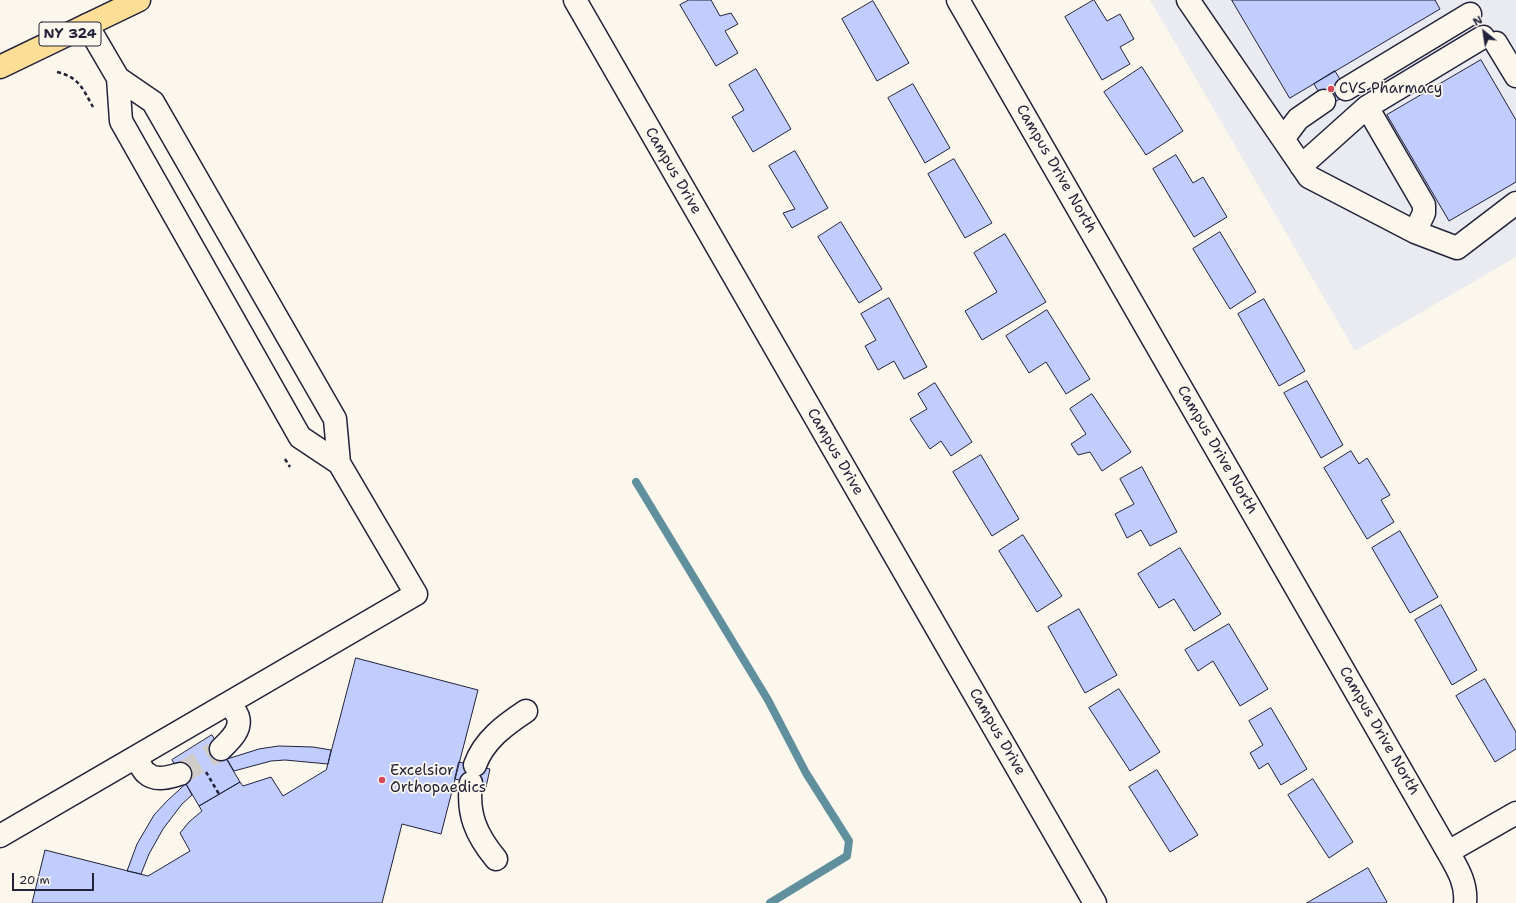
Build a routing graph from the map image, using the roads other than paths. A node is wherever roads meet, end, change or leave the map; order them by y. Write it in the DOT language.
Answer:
graph roads {
  1 [pos="140,0"];
  2 [pos="575,0"];
  3 [pos="958,0"];
  4 [pos="1188,0"];
  5 [pos="1470,14"];
  6 [pos="87,26"];
  7 [pos="0,67"];
  8 [pos="1516,76"];
  9 [pos="118,78"];
  10 [pos="1346,89"];
  11 [pos="1324,102"];
  12 [pos="1367,107"];
  13 [pos="1283,139"];
  14 [pos="1301,166"];
  15 [pos="1516,203"];
  16 [pos="1415,232"];
  17 [pos="339,463"];
  18 [pos="230,703"];
  19 [pos="526,711"];
  20 [pos="221,750"];
  21 [pos="136,757"];
  22 [pos="180,774"];
  23 [pos="1516,813"];
  24 [pos="0,836"];
  25 [pos="1448,852"];
  26 [pos="496,859"];
  27 [pos="1095,903"];
  28 [pos="1465,903"];
  1 -- 6 [label="main road, NY 324"];
  2 -- 27 [label="street, Campus Drive"];
  3 -- 25 [label="street, Campus Drive North"];
  4 -- 13 [label="street"];
  5 -- 10 [label="street"];
  6 -- 7 [label="main road, NY 324"];
  6 -- 9 [label="street"];
  8 -- 12 [label="street"];
  9 -- 17 [label="street"];
  9 -- 17 [label="street"];
  11 -- 13 [label="street"];
  12 -- 14 [label="street"];
  12 -- 16 [label="street"];
  13 -- 14 [label="street"];
  14 -- 16 [label="street"];
  15 -- 16 [label="street"];
  17 -- 18 [label="street"];
  18 -- 20 [label="street"];
  18 -- 21 [label="street"];
  19 -- 26 [label="street"];
  21 -- 22 [label="street"];
  21 -- 24 [label="street"];
  23 -- 25 [label="street"];
  25 -- 28 [label="street, Campus Drive North"];
}
